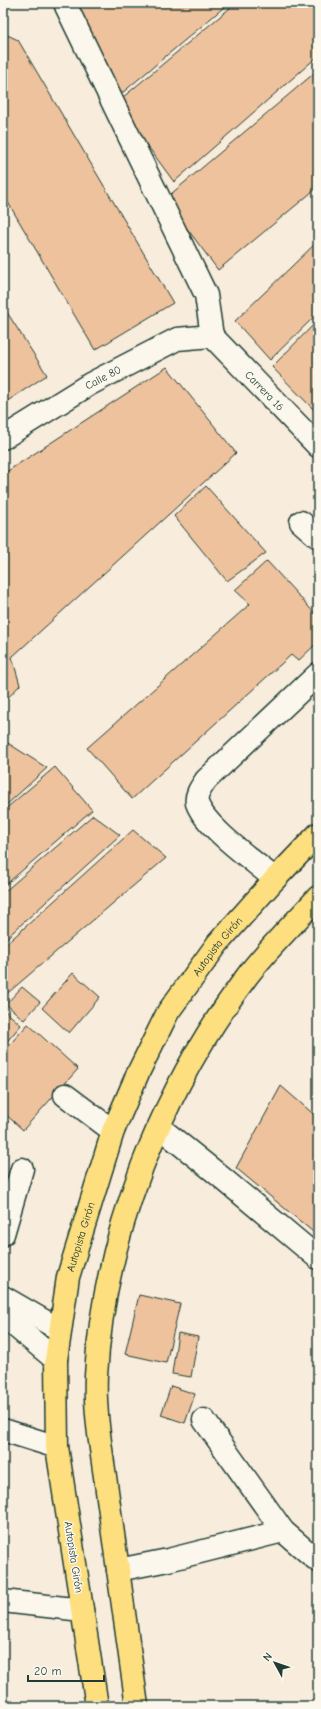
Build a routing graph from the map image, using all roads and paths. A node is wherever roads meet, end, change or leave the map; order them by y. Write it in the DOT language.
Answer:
graph roads {
  1 [pos="63,4"];
  2 [pos="212,336"];
  3 [pos="3,438"];
  4 [pos="318,446"];
  5 [pos="301,522"];
  6 [pos="318,537"];
  7 [pos="318,674"];
  8 [pos="318,834"];
  9 [pos="275,879"];
  10 [pos="318,897"];
  11 [pos="65,1095"];
  12 [pos="159,1127"];
  13 [pos="113,1131"];
  14 [pos="22,1169"];
  15 [pos="3,1234"];
  16 [pos="318,1258"];
  17 [pos="3,1297"];
  18 [pos="3,1316"];
  19 [pos="60,1330"];
  20 [pos="56,1360"];
  21 [pos="204,1420"];
  22 [pos="3,1430"];
  23 [pos="57,1447"];
  24 [pos="284,1531"];
  25 [pos="318,1561"];
  26 [pos="118,1570"];
  27 [pos="3,1601"];
  28 [pos="82,1610"];
  29 [pos="97,1706"];
  30 [pos="137,1706"];
  1 -- 2 [label="street"];
  2 -- 3 [label="street, Calle 80"];
  2 -- 4 [label="street, Carrera 16"];
  5 -- 6 [label="street"];
  7 -- 9 [label="street"];
  8 -- 9 [label="highway, Autopista Girón"];
  9 -- 13 [label="highway, Autopista Girón"];
  10 -- 12 [label="highway"];
  11 -- 13 [label="street"];
  12 -- 16 [label="street"];
  12 -- 26 [label="highway"];
  13 -- 19 [label="highway, Autopista Girón"];
  14 -- 15 [label="street"];
  17 -- 19 [label="street"];
  18 -- 20 [label="street"];
  19 -- 20 [label="highway, Autopista Girón"];
  20 -- 23 [label="highway, Autopista Girón"];
  21 -- 24 [label="street"];
  22 -- 23 [label="street"];
  23 -- 28 [label="highway, Autopista Girón"];
  24 -- 25 [label="street"];
  24 -- 26 [label="street"];
  26 -- 30 [label="highway"];
  27 -- 28 [label="street"];
  28 -- 29 [label="highway, Autopista Girón"];
}
